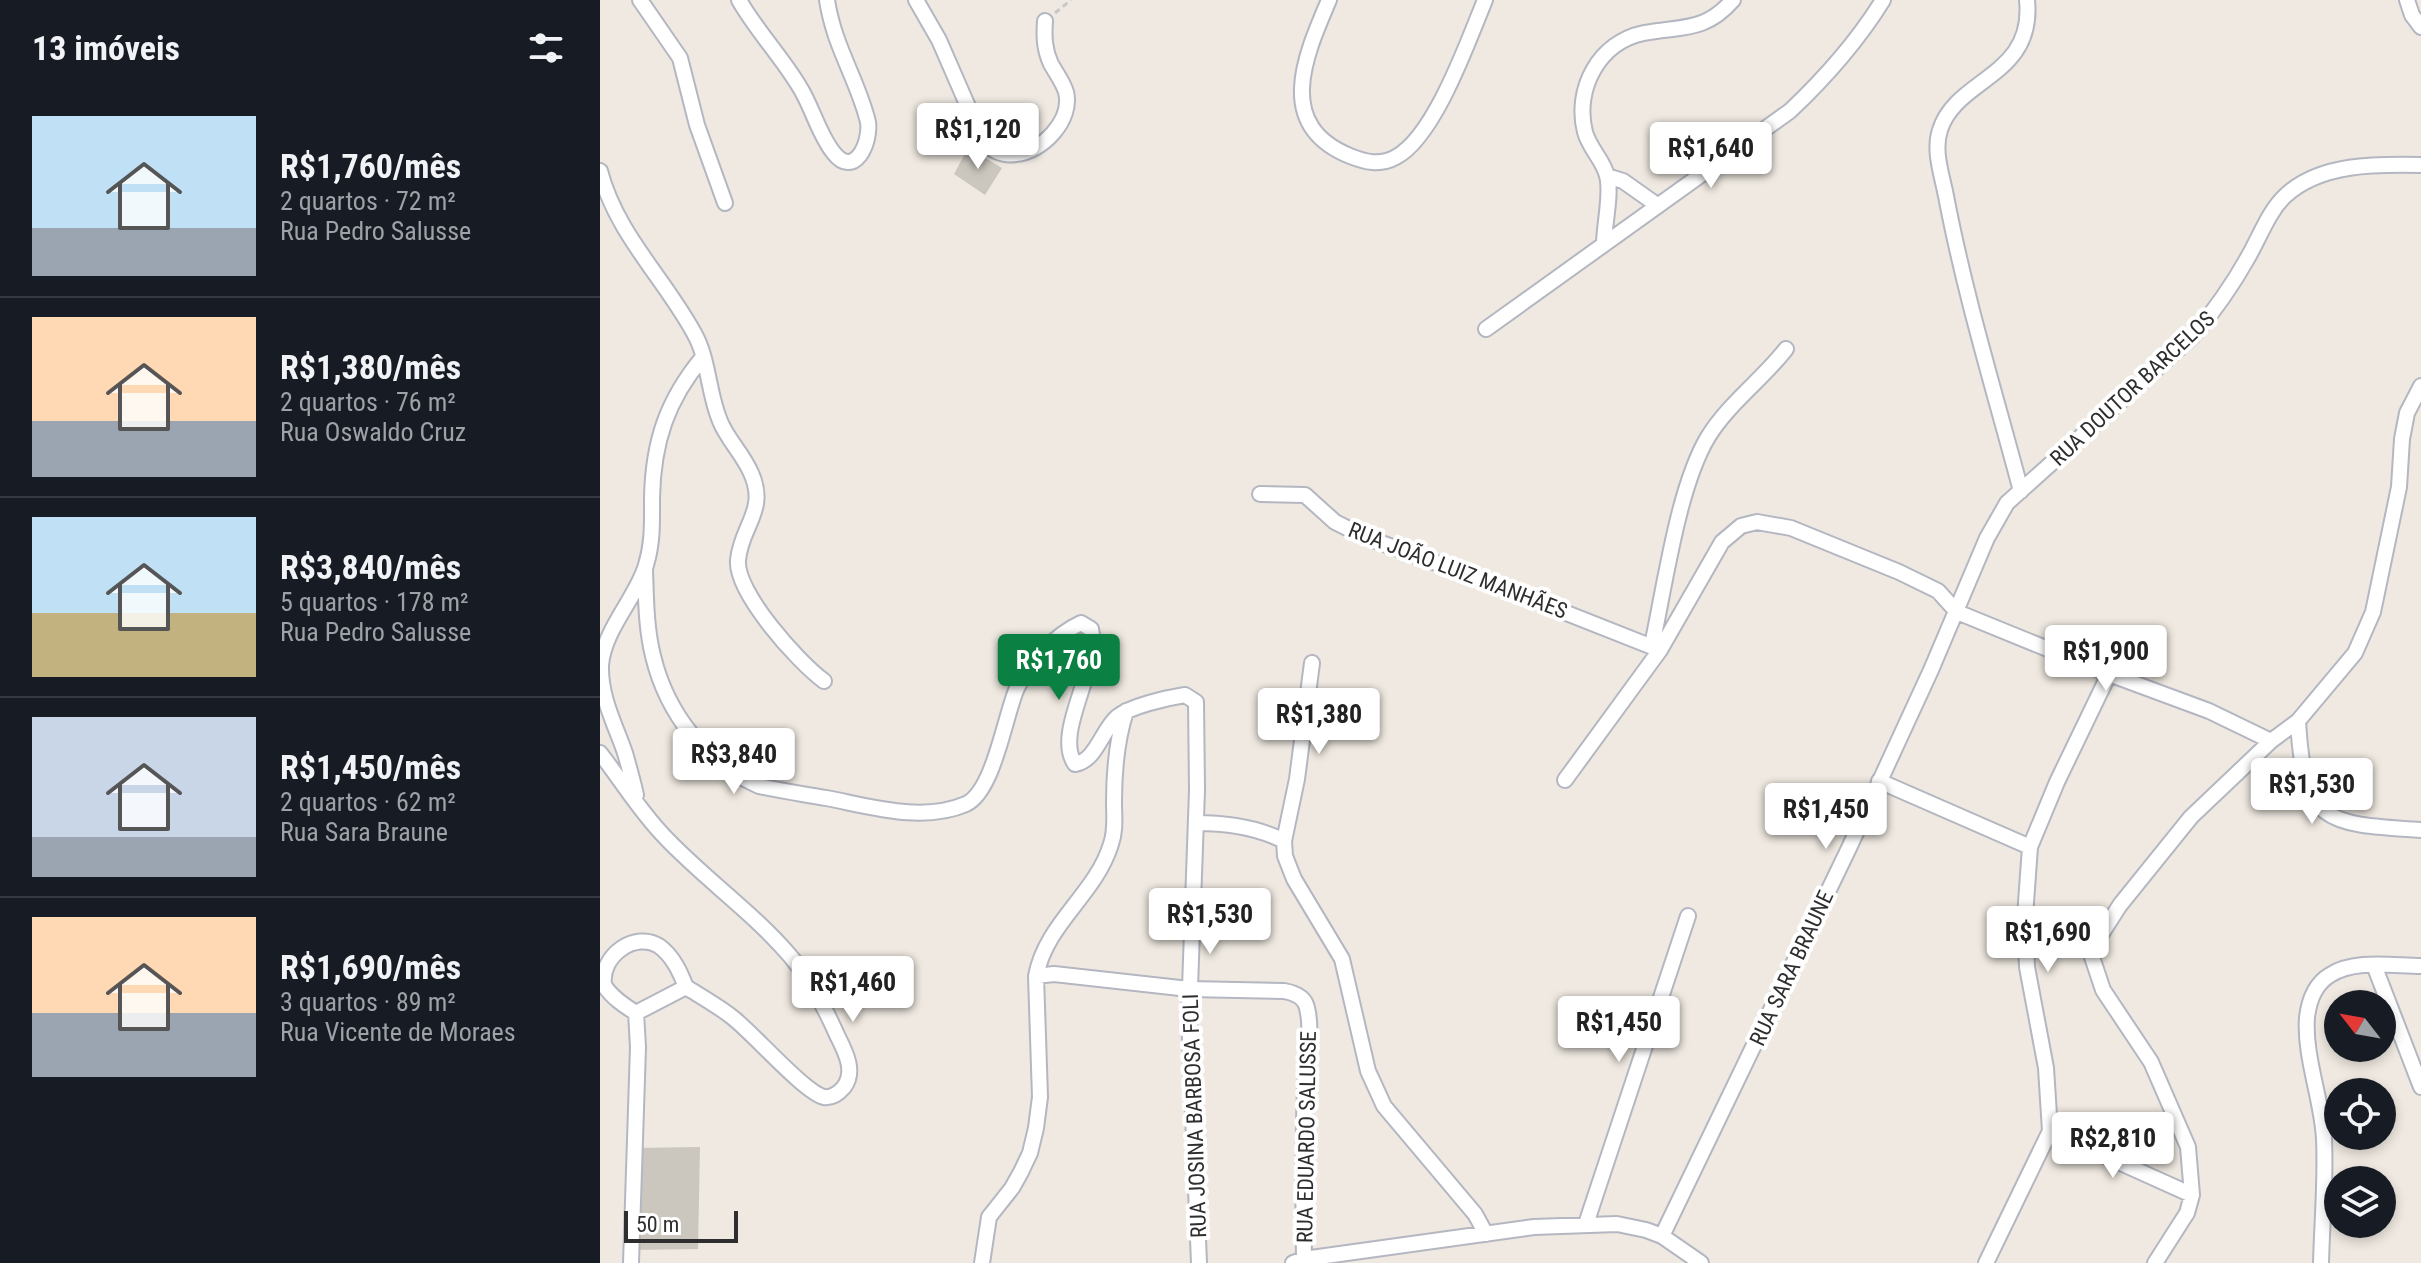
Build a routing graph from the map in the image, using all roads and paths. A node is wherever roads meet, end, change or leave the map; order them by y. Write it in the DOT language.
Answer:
graph roads {
  1 [pos="640,0"];
  2 [pos="739,0"];
  3 [pos="827,0"];
  4 [pos="916,0"];
  5 [pos="1071,0"];
  6 [pos="1329,0"];
  7 [pos="1485,0"];
  8 [pos="1733,0"];
  9 [pos="1883,0"];
  10 [pos="2027,0"];
  11 [pos="2407,0"];
  12 [pos="1045,21"];
  13 [pos="2421,27"];
  14 [pos="2421,165"];
  15 [pos="601,176"];
  16 [pos="1607,176"];
  17 [pos="725,203"];
  18 [pos="1657,205"];
  19 [pos="1604,244"];
  20 [pos="1486,329"];
  21 [pos="1786,349"];
  22 [pos="703,357"];
  23 [pos="2421,386"];
  24 [pos="2021,491"];
  25 [pos="1260,494"];
  26 [pos="645,570"];
  27 [pos="1957,612"];
  28 [pos="1656,647"];
  29 [pos="1312,663"];
  30 [pos="2109,674"];
  31 [pos="824,681"];
  32 [pos="1126,711"];
  33 [pos="2298,721"];
  34 [pos="2271,741"];
  35 [pos="600,753"];
  36 [pos="1565,780"];
  37 [pos="1879,781"];
  38 [pos="637,801"];
  39 [pos="1196,823"];
  40 [pos="2421,830"];
  41 [pos="1284,841"];
  42 [pos="2030,847"];
  43 [pos="1688,916"];
  44 [pos="2374,965"];
  45 [pos="2421,966"];
  46 [pos="1036,976"];
  47 [pos="686,987"];
  48 [pos="1189,989"];
  49 [pos="636,1013"];
  50 [pos="2421,1087"];
  51 [pos="2050,1131"];
  52 [pos="2192,1195"];
  53 [pos="1586,1224"];
  54 [pos="1486,1234"];
  55 [pos="1662,1236"];
  56 [pos="1298,1261"];
  57 [pos="631,1263"];
  58 [pos="982,1263"];
  59 [pos="1199,1263"];
  60 [pos="1701,1263"];
  61 [pos="1986,1263"];
  62 [pos="2155,1263"];
  63 [pos="2321,1263"];
  1 -- 17 [label="street"];
  2 -- 3 [label="street"];
  4 -- 12 [label="street"];
  5 -- 12 [label="path"];
  6 -- 7 [label="street"];
  8 -- 16 [label="street"];
  9 -- 18 [label="street"];
  10 -- 24 [label="street"];
  11 -- 13 [label="street"];
  14 -- 24 [label="street, RUA DOUTOR BARCELOS"];
  15 -- 22 [label="street"];
  16 -- 18 [label="street"];
  16 -- 19 [label="street"];
  18 -- 19 [label="street"];
  19 -- 20 [label="street"];
  21 -- 28 [label="street"];
  22 -- 26 [label="street"];
  22 -- 31 [label="street"];
  23 -- 33 [label="street"];
  24 -- 27 [label="street, RUA SARA BRAUNE"];
  25 -- 28 [label="street, RUA JOÃO LUIZ MANHÃES"];
  26 -- 32 [label="street"];
  26 -- 38 [label="street"];
  27 -- 28 [label="street"];
  27 -- 30 [label="street"];
  27 -- 37 [label="street, RUA SARA BRAUNE"];
  28 -- 36 [label="street"];
  29 -- 41 [label="street"];
  30 -- 34 [label="street"];
  30 -- 42 [label="street"];
  32 -- 39 [label="street, RUA JOSINA BARBOSA FOLI"];
  32 -- 46 [label="street"];
  33 -- 34 [label="street"];
  33 -- 40 [label="street"];
  34 -- 52 [label="street"];
  35 -- 38 [label="street"];
  37 -- 42 [label="street"];
  37 -- 55 [label="street, RUA SARA BRAUNE"];
  38 -- 47 [label="street"];
  39 -- 41 [label="street"];
  39 -- 48 [label="street, RUA JOSINA BARBOSA FOLI"];
  41 -- 54 [label="street"];
  42 -- 51 [label="street"];
  43 -- 53 [label="street"];
  44 -- 45 [label="street"];
  44 -- 50 [label="street"];
  44 -- 63 [label="street"];
  46 -- 48 [label="street, RUA EDUARDO SALUSSE"];
  46 -- 58 [label="street"];
  47 -- 49 [label="street"];
  47 -- 49 [label="street"];
  48 -- 56 [label="street, RUA EDUARDO SALUSSE"];
  48 -- 59 [label="street, RUA JOSINA BARBOSA FOLI"];
  49 -- 57 [label="street"];
  51 -- 52 [label="street"];
  51 -- 61 [label="street"];
  52 -- 62 [label="street"];
  53 -- 54 [label="street"];
  53 -- 55 [label="street"];
  54 -- 56 [label="street"];
  55 -- 60 [label="street"];
}
